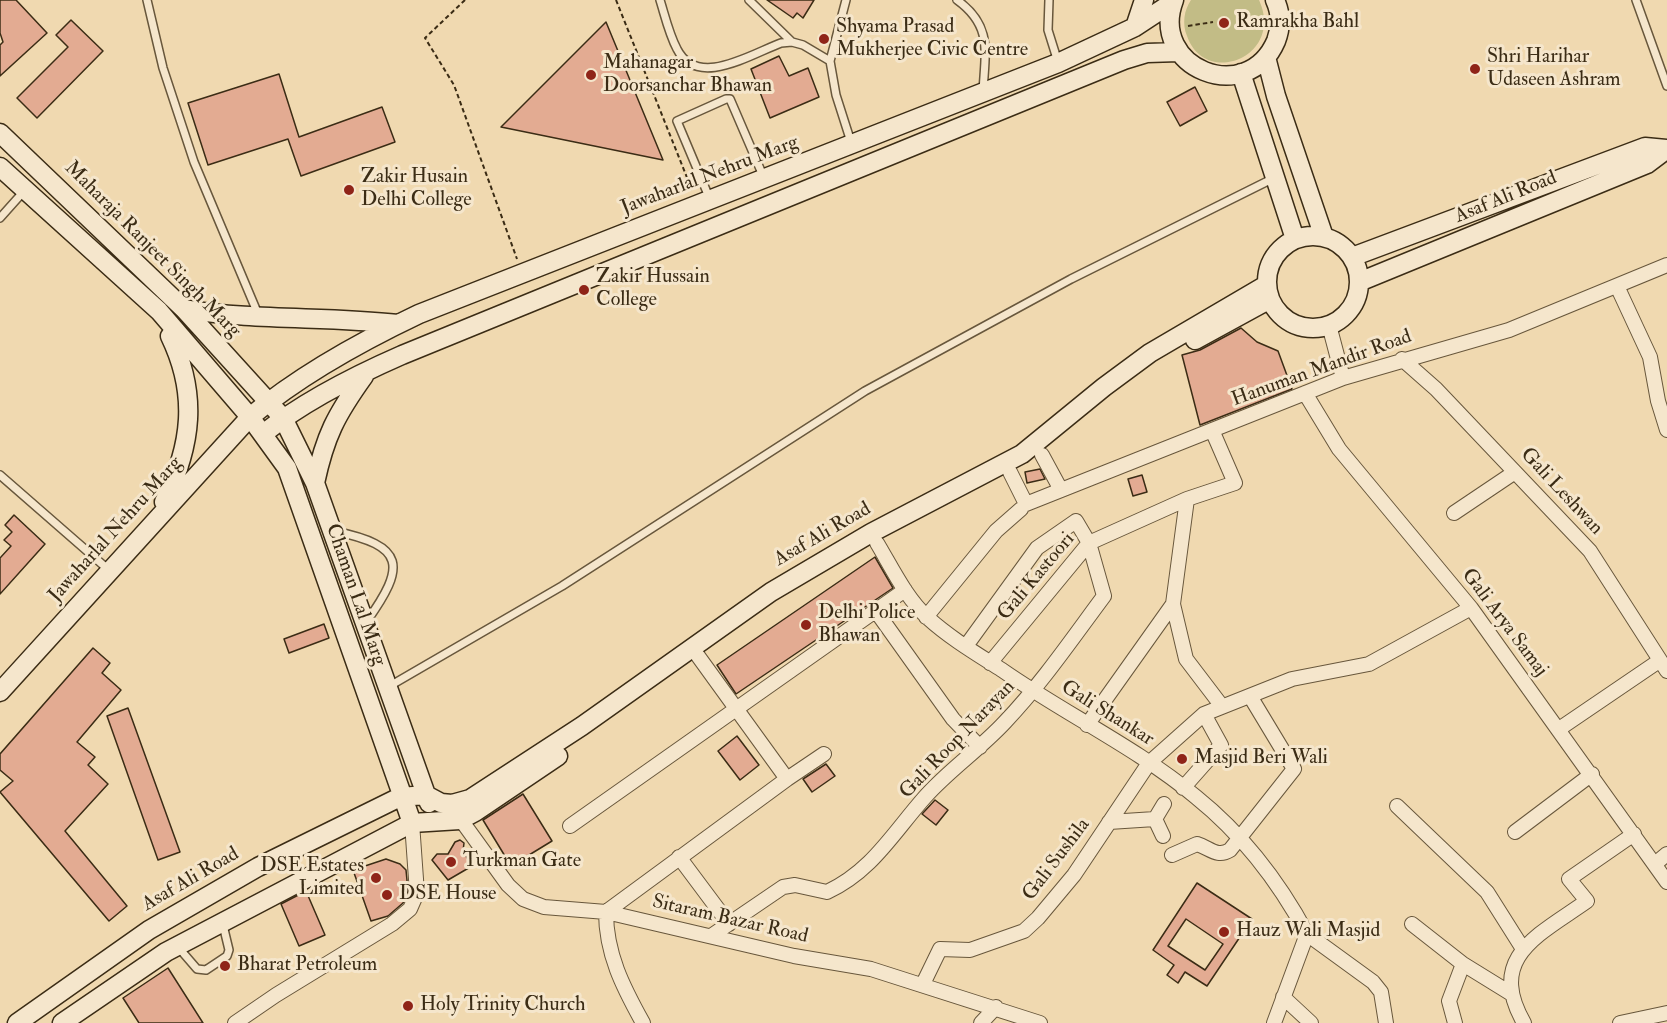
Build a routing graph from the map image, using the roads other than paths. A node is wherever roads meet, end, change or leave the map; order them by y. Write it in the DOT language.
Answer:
graph roads {
  1 [pos="147,0"];
  2 [pos="660,0"];
  3 [pos="749,0"];
  4 [pos="846,0"];
  5 [pos="957,0"];
  6 [pos="1049,0"];
  7 [pos="1144,0"];
  8 [pos="1636,0"];
  9 [pos="1173,1"];
  10 [pos="1280,2"];
  11 [pos="1135,27"];
  12 [pos="792,42"];
  13 [pos="1179,52"];
  14 [pos="1266,57"];
  15 [pos="830,61"];
  16 [pos="1058,63"];
  17 [pos="1241,73"];
  18 [pos="1667,86"];
  19 [pos="983,93"];
  20 [pos="0,134"];
  21 [pos="852,144"];
  22 [pos="1667,149"];
  23 [pos="0,167"];
  24 [pos="764,178"];
  25 [pos="1274,178"];
  26 [pos="25,190"];
  27 [pos="704,202"];
  28 [pos="4,209"];
  29 [pos="0,218"];
  30 [pos="1324,237"];
  31 [pos="1295,239"];
  32 [pos="1352,257"];
  33 [pos="1667,265"];
  34 [pos="1359,282"];
  35 [pos="1617,286"];
  36 [pos="1268,292"];
  37 [pos="184,309"];
  38 [pos="159,311"];
  39 [pos="259,317"];
  40 [pos="398,324"];
  41 [pos="1329,325"];
  42 [pos="1402,359"];
  43 [pos="369,370"];
  44 [pos="1661,377"];
  45 [pos="1344,378"];
  46 [pos="1305,393"];
  47 [pos="269,401"];
  48 [pos="250,417"];
  49 [pos="283,418"];
  50 [pos="1212,430"];
  51 [pos="1667,430"];
  52 [pos="263,434"];
  53 [pos="1042,455"];
  54 [pos="1010,472"];
  55 [pos="1515,472"];
  56 [pos="0,475"];
  57 [pos="315,483"];
  58 [pos="1061,490"];
  59 [pos="1187,499"];
  60 [pos="1024,507"];
  61 [pos="1454,513"];
  62 [pos="154,522"];
  63 [pos="332,531"];
  64 [pos="877,543"];
  65 [pos="1089,543"];
  66 [pos="110,571"];
  67 [pos="905,590"];
  68 [pos="1173,604"];
  69 [pos="1471,608"];
  70 [pos="876,611"];
  71 [pos="926,616"];
  72 [pos="365,624"];
  73 [pos="966,646"];
  74 [pos="698,656"];
  75 [pos="990,663"];
  76 [pos="1663,666"];
  77 [pos="388,687"];
  78 [pos="1033,691"];
  79 [pos="0,692"];
  80 [pos="1250,696"];
  81 [pos="1221,705"];
  82 [pos="735,709"];
  83 [pos="1204,714"];
  84 [pos="1087,725"];
  85 [pos="1558,729"];
  86 [pos="980,747"];
  87 [pos="824,754"];
  88 [pos="1149,764"];
  89 [pos="1592,774"];
  90 [pos="787,779"];
  91 [pos="1183,788"];
  92 [pos="426,795"];
  93 [pos="400,797"];
  94 [pos="1164,804"];
  95 [pos="1397,806"];
  96 [pos="456,812"];
  97 [pos="1155,819"];
  98 [pos="1110,822"];
  99 [pos="436,823"];
  100 [pos="412,824"];
  101 [pos="570,826"];
  102 [pos="1515,832"];
  103 [pos="1634,834"];
  104 [pos="1163,836"];
  105 [pos="1240,839"];
  106 [pos="1667,854"];
  107 [pos="1172,855"];
  108 [pos="678,857"];
  109 [pos="1655,864"];
  110 [pos="1667,882"];
  111 [pos="606,912"];
  112 [pos="222,922"];
  113 [pos="729,924"];
  114 [pos="1412,924"];
  115 [pos="1307,934"];
  116 [pos="711,936"];
  117 [pos="177,946"];
  118 [pos="1523,949"];
  119 [pos="1463,964"];
  120 [pos="923,984"];
  121 [pos="1510,993"];
  122 [pos="1284,997"];
  123 [pos="996,1007"];
  124 [pos="1667,1013"];
  125 [pos="17,1023"];
  126 [pos="62,1023"];
  127 [pos="235,1023"];
  128 [pos="643,1023"];
  129 [pos="981,1023"];
  130 [pos="1040,1023"];
  131 [pos="1274,1023"];
  132 [pos="1311,1023"];
  133 [pos="1386,1023"];
  134 [pos="1455,1023"];
  135 [pos="1524,1023"];
  136 [pos="1620,1023"];
  1 -- 39 [label="lane"];
  2 -- 12 [label="lane"];
  3 -- 12 [label="lane"];
  4 -- 15 [label="lane"];
  5 -- 19 [label="lane"];
  6 -- 16 [label="lane"];
  7 -- 11 [label="main road"];
  8 -- 18 [label="lane"];
  9 -- 11 [label="main road, Jawaharlal Nehru Marg"];
  9 -- 13 [label="main road"];
  10 -- 14 [label="main road"];
  11 -- 16 [label="main road, Jawaharlal Nehru Marg"];
  12 -- 15 [label="lane"];
  13 -- 17 [label="main road"];
  13 -- 43 [label="main road"];
  14 -- 17 [label="main road"];
  14 -- 30 [label="main road"];
  15 -- 21 [label="lane"];
  16 -- 19 [label="main road, Jawaharlal Nehru Marg"];
  17 -- 25 [label="main road"];
  19 -- 21 [label="main road, Jawaharlal Nehru Marg"];
  20 -- 37 [label="main road, Maharaja Ranjeet Singh Marg"];
  21 -- 24 [label="main road, Jawaharlal Nehru Marg"];
  22 -- 32 [label="main road, Asaf Ali Road"];
  22 -- 34 [label="main road, Asaf Ali Road"];
  23 -- 26 [label="main road, Maharaja Ranjeet Singh Marg"];
  24 -- 27 [label="main road, Jawaharlal Nehru Marg"];
  24 -- 27 [label="lane"];
  25 -- 31 [label="main road"];
  25 -- 77 [label="lane"];
  26 -- 28 [label="lane"];
  26 -- 38 [label="main road, Maharaja Ranjeet Singh Marg"];
  27 -- 40 [label="main road, Jawaharlal Nehru Marg"];
  28 -- 29 [label="lane"];
  30 -- 31 [label="main road"];
  30 -- 32 [label="main road"];
  31 -- 36 [label="main road"];
  32 -- 34 [label="main road"];
  33 -- 35 [label="street, Hanuman Mandir Road"];
  34 -- 41 [label="main road"];
  35 -- 42 [label="street, Hanuman Mandir Road"];
  35 -- 44 [label="street"];
  36 -- 41 [label="main road"];
  36 -- 53 [label="main road, Asaf Ali Road"];
  36 -- 96 [label="main road, Asaf Ali Road"];
  37 -- 39 [label="main road"];
  37 -- 47 [label="main road, Maharaja Ranjeet Singh Marg"];
  38 -- 48 [label="main road, Maharaja Ranjeet Singh Marg"];
  38 -- 62 [label="main road"];
  39 -- 40 [label="main road"];
  40 -- 47 [label="main road, Jawaharlal Nehru Marg"];
  41 -- 45 [label="street"];
  42 -- 45 [label="street, Hanuman Mandir Road"];
  42 -- 55 [label="street, Gali Leshwan"];
  43 -- 49 [label="main road"];
  43 -- 57 [label="main road"];
  44 -- 51 [label="street"];
  45 -- 46 [label="street, Hanuman Mandir Road"];
  46 -- 50 [label="street, Hanuman Mandir Road"];
  46 -- 69 [label="street, Gali Arya Samaj"];
  47 -- 48 [label="main road, Jawaharlal Nehru Marg"];
  47 -- 49 [label="main road"];
  48 -- 52 [label="main road, Chaman Lal Marg"];
  48 -- 62 [label="main road, Jawaharlal Nehru Marg"];
  49 -- 52 [label="main road"];
  49 -- 57 [label="main road"];
  50 -- 58 [label="street, Hanuman Mandir Road"];
  50 -- 59 [label="street, Gali Kastoori"];
  52 -- 93 [label="main road, Chaman Lal Marg"];
  53 -- 54 [label="main road, Asaf Ali Road"];
  53 -- 58 [label="street"];
  54 -- 60 [label="street"];
  54 -- 64 [label="main road, Asaf Ali Road"];
  55 -- 61 [label="street"];
  55 -- 76 [label="street, Gali Leshwan"];
  56 -- 66 [label="lane"];
  57 -- 63 [label="main road, Chaman Lal Marg"];
  58 -- 60 [label="street, Hanuman Mandir Road"];
  59 -- 65 [label="street, Gali Kastoori"];
  59 -- 68 [label="street"];
  60 -- 71 [label="street, Hanuman Mandir Road"];
  62 -- 66 [label="main road, Jawaharlal Nehru Marg"];
  63 -- 72 [label="main road, Chaman Lal Marg"];
  63 -- 72 [label="lane"];
  64 -- 67 [label="street, Gali Shankar"];
  64 -- 74 [label="main road, Asaf Ali Road"];
  65 -- 73 [label="street"];
  65 -- 75 [label="street, Gali Kastoori"];
  65 -- 78 [label="street, Gali Roop Narayan"];
  66 -- 79 [label="main road, Jawaharlal Nehru Marg"];
  67 -- 70 [label="street"];
  67 -- 71 [label="street, Gali Shankar"];
  68 -- 81 [label="street"];
  68 -- 84 [label="street"];
  69 -- 80 [label="street, Gali Sushila"];
  69 -- 85 [label="street, Gali Arya Samaj"];
  70 -- 82 [label="street"];
  70 -- 86 [label="street"];
  71 -- 73 [label="street, Gali Shankar"];
  72 -- 77 [label="main road, Chaman Lal Marg"];
  73 -- 75 [label="street, Gali Shankar"];
  74 -- 82 [label="street"];
  74 -- 96 [label="main road, Asaf Ali Road"];
  75 -- 78 [label="street, Gali Shankar"];
  76 -- 85 [label="street"];
  77 -- 92 [label="main road, Chaman Lal Marg"];
  78 -- 84 [label="street, Gali Shankar"];
  78 -- 86 [label="street, Gali Roop Narayan"];
  80 -- 81 [label="street, Gali Sushila"];
  80 -- 105 [label="street"];
  81 -- 83 [label="street, Gali Sushila"];
  82 -- 90 [label="street"];
  82 -- 101 [label="street"];
  83 -- 88 [label="street, Gali Sushila"];
  83 -- 91 [label="street"];
  84 -- 88 [label="street, Gali Shankar"];
  85 -- 89 [label="street, Gali Arya Samaj"];
  86 -- 113 [label="street, Gali Roop Narayan"];
  87 -- 90 [label="street"];
  88 -- 91 [label="street, Gali Shankar"];
  88 -- 98 [label="street, Gali Sushila"];
  89 -- 102 [label="street"];
  89 -- 103 [label="street, Gali Arya Samaj"];
  90 -- 108 [label="street"];
  91 -- 105 [label="street, Gali Shankar"];
  92 -- 93 [label="main road, Asaf Ali Road"];
  92 -- 96 [label="main road, Asaf Ali Road"];
  92 -- 99 [label="main road"];
  93 -- 100 [label="main road"];
  93 -- 125 [label="main road, Asaf Ali Road"];
  94 -- 97 [label="street"];
  95 -- 118 [label="street"];
  96 -- 99 [label="main road, Asaf Ali Road"];
  96 -- 111 [label="street, Sitaram Bazar Road"];
  97 -- 98 [label="street"];
  97 -- 104 [label="street"];
  98 -- 120 [label="street, Gali Sushila"];
  99 -- 100 [label="main road, Asaf Ali Road"];
  100 -- 112 [label="main road, Asaf Ali Road"];
  100 -- 127 [label="street"];
  103 -- 109 [label="street, Gali Arya Samaj"];
  103 -- 118 [label="street"];
  105 -- 107 [label="street"];
  105 -- 115 [label="street, Gali Shankar"];
  106 -- 109 [label="street"];
  108 -- 111 [label="street"];
  108 -- 113 [label="street"];
  109 -- 110 [label="street, Gali Arya Samaj"];
  111 -- 116 [label="street, Sitaram Bazar Road"];
  111 -- 128 [label="street"];
  112 -- 117 [label="main road, Asaf Ali Road"];
  112 -- 117 [label="lane"];
  113 -- 116 [label="street, Gali Roop Narayan"];
  114 -- 119 [label="street"];
  115 -- 122 [label="street"];
  115 -- 133 [label="street"];
  116 -- 120 [label="street, Sitaram Bazar Road"];
  117 -- 126 [label="main road, Asaf Ali Road"];
  118 -- 121 [label="street"];
  119 -- 121 [label="street"];
  119 -- 134 [label="street"];
  120 -- 123 [label="street, Sitaram Bazar Road"];
  121 -- 135 [label="street"];
  122 -- 131 [label="street"];
  122 -- 132 [label="street"];
  123 -- 129 [label="street"];
  123 -- 130 [label="street, Sitaram Bazar Road"];
  124 -- 136 [label="street"];
}
